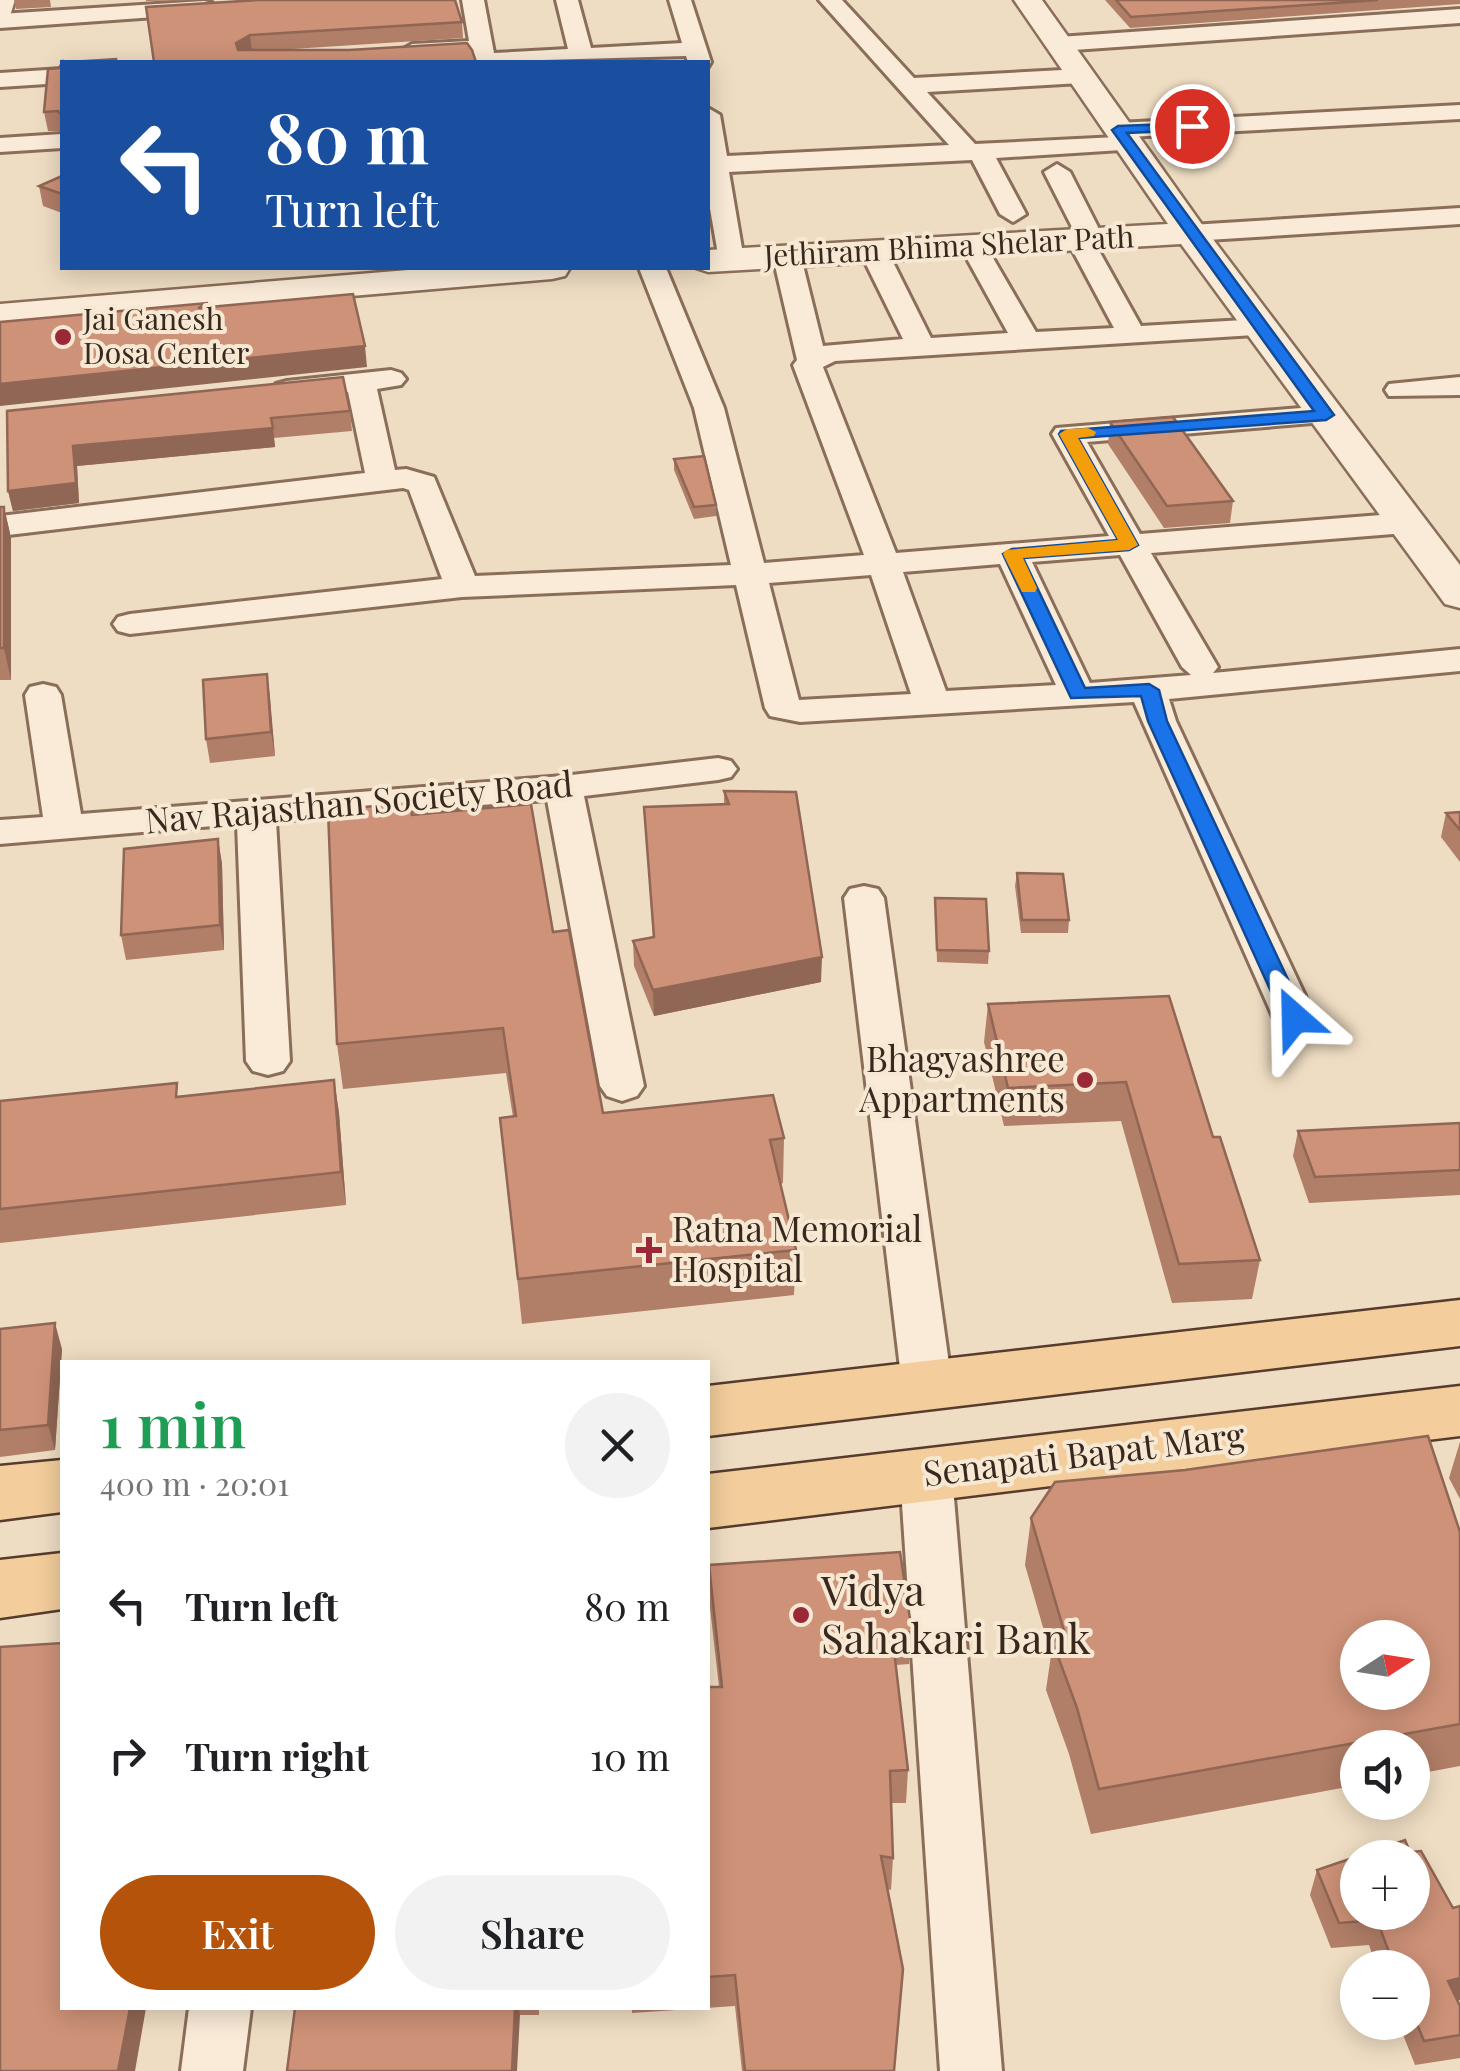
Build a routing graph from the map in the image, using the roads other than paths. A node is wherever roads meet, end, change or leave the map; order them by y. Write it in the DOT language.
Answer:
graph roads {
  1 [pos="1,0"];
  2 [pos="473,0"];
  3 [pos="567,0"];
  4 [pos="680,0"];
  5 [pos="830,0"];
  6 [pos="1028,0"];
  7 [pos="1278,0"];
  8 [pos="1402,0"];
  9 [pos="219,8"];
  10 [pos="0,10"];
  11 [pos="1460,16"];
  12 [pos="1422,19"];
  13 [pos="0,21"];
  14 [pos="1306,27"];
  15 [pos="1059,44"];
  16 [pos="386,53"];
  17 [pos="581,55"];
  18 [pos="483,56"];
  19 [pos="698,56"];
  20 [pos="60,76"];
  21 [pos="1081,76"];
  22 [pos="0,80"];
  23 [pos="906,86"];
  24 [pos="1457,115"];
  25 [pos="1123,136"];
  26 [pos="60,141"];
  27 [pos="0,145"];
  28 [pos="975,153"];
  29 [pos="711,165"];
  30 [pos="1057,172"];
  31 [pos="1013,214"];
  32 [pos="1448,217"];
  33 [pos="1190,234"];
  34 [pos="1080,240"];
  35 [pos="1460,243"];
  36 [pos="973,246"];
  37 [pos="874,252"];
  38 [pos="787,257"];
  39 [pos="718,260"];
  40 [pos="474,270"];
  41 [pos="653,270"];
  42 [pos="375,274"];
  43 [pos="0,315"];
  44 [pos="1261,328"];
  45 [pos="1132,335"];
  46 [pos="1026,341"];
  47 [pos="921,347"];
  48 [pos="812,362"];
  49 [pos="1460,386"];
  50 [pos="1400,390"];
  51 [pos="266,392"];
  52 [pos="1326,415"];
  53 [pos="382,481"];
  54 [pos="1406,522"];
  55 [pos="0,526"];
  56 [pos="1129,545"];
  57 [pos="1012,554"];
  58 [pos="884,564"];
  59 [pos="751,574"];
  60 [pos="462,587"];
  61 [pos="1460,595"];
  62 [pos="130,624"];
  63 [pos="1460,660"];
  64 [pos="1200,667"];
  65 [pos="1149,690"];
  66 [pos="1078,694"];
  67 [pos="43,695"];
  68 [pos="932,703"];
  69 [pos="718,769"];
  70 [pos="563,788"];
  71 [pos="256,812"];
  72 [pos="64,827"];
  73 [pos="0,832"];
  74 [pos="864,898"];
  75 [pos="1295,1018"];
  76 [pos="268,1062"];
  77 [pos="622,1086"];
  78 [pos="1460,1323"];
  79 [pos="927,1385"];
  80 [pos="710,1411"];
  81 [pos="1460,1411"];
  82 [pos="926,1474"];
  83 [pos="60,1486"];
  84 [pos="0,1493"];
  85 [pos="710,1501"];
  86 [pos="60,1582"];
  87 [pos="0,1589"];
  88 [pos="220,2010"];
  89 [pos="212,2071"];
  90 [pos="970,2071"];
  1 -- 10 [label="street"];
  2 -- 18 [label="street"];
  3 -- 17 [label="street"];
  4 -- 19 [label="street"];
  5 -- 23 [label="street"];
  6 -- 15 [label="street"];
  7 -- 14 [label="street"];
  8 -- 12 [label="street"];
  9 -- 13 [label="street"];
  11 -- 12 [label="street"];
  12 -- 14 [label="street"];
  14 -- 15 [label="street"];
  15 -- 21 [label="street"];
  16 -- 18 [label="street"];
  17 -- 18 [label="street"];
  17 -- 19 [label="street"];
  20 -- 22 [label="street"];
  21 -- 23 [label="street"];
  21 -- 25 [label="street"];
  23 -- 28 [label="street"];
  24 -- 25 [label="street"];
  25 -- 28 [label="street"];
  25 -- 33 [label="street"];
  26 -- 27 [label="street"];
  28 -- 29 [label="street"];
  28 -- 31 [label="street"];
  29 -- 39 [label="street"];
  30 -- 34 [label="street"];
  32 -- 33 [label="street"];
  32 -- 35 [label="street"];
  33 -- 34 [label="street, Jethiram Bhima Shelar Path"];
  33 -- 44 [label="street"];
  34 -- 36 [label="street, Jethiram Bhima Shelar Path"];
  34 -- 45 [label="street"];
  36 -- 37 [label="street, Jethiram Bhima Shelar Path"];
  36 -- 46 [label="street"];
  37 -- 38 [label="street, Jethiram Bhima Shelar Path"];
  37 -- 47 [label="street"];
  38 -- 39 [label="street, Jethiram Bhima Shelar Path"];
  38 -- 48 [label="street"];
  40 -- 42 [label="street"];
  41 -- 59 [label="street"];
  42 -- 43 [label="street"];
  44 -- 45 [label="street"];
  44 -- 52 [label="street"];
  45 -- 46 [label="street"];
  46 -- 47 [label="street"];
  47 -- 48 [label="street"];
  48 -- 58 [label="street"];
  49 -- 50 [label="street"];
  51 -- 53 [label="street"];
  52 -- 54 [label="street"];
  52 -- 56 [label="street"];
  53 -- 55 [label="street"];
  53 -- 60 [label="street"];
  54 -- 56 [label="street"];
  54 -- 61 [label="street"];
  56 -- 57 [label="street"];
  56 -- 64 [label="street"];
  57 -- 58 [label="street"];
  57 -- 66 [label="street"];
  58 -- 59 [label="street"];
  58 -- 68 [label="street"];
  59 -- 60 [label="street"];
  59 -- 68 [label="street"];
  60 -- 62 [label="street"];
  63 -- 65 [label="street"];
  65 -- 66 [label="street"];
  65 -- 75 [label="street"];
  66 -- 68 [label="street"];
  67 -- 72 [label="street"];
  69 -- 70 [label="street, Nav Rajasthan Society Road"];
  70 -- 71 [label="street, Nav Rajasthan Society Road"];
  70 -- 77 [label="street"];
  71 -- 72 [label="street, Nav Rajasthan Society Road"];
  71 -- 76 [label="street"];
  72 -- 73 [label="street, Nav Rajasthan Society Road"];
  74 -- 79 [label="street"];
  78 -- 79 [label="main road"];
  79 -- 80 [label="main road"];
  81 -- 82 [label="main road, Senapati Bapat Marg"];
  82 -- 85 [label="main road, Senapati Bapat Marg"];
  82 -- 90 [label="street"];
  83 -- 84 [label="main road"];
  86 -- 87 [label="main road"];
  88 -- 89 [label="street"];
}
